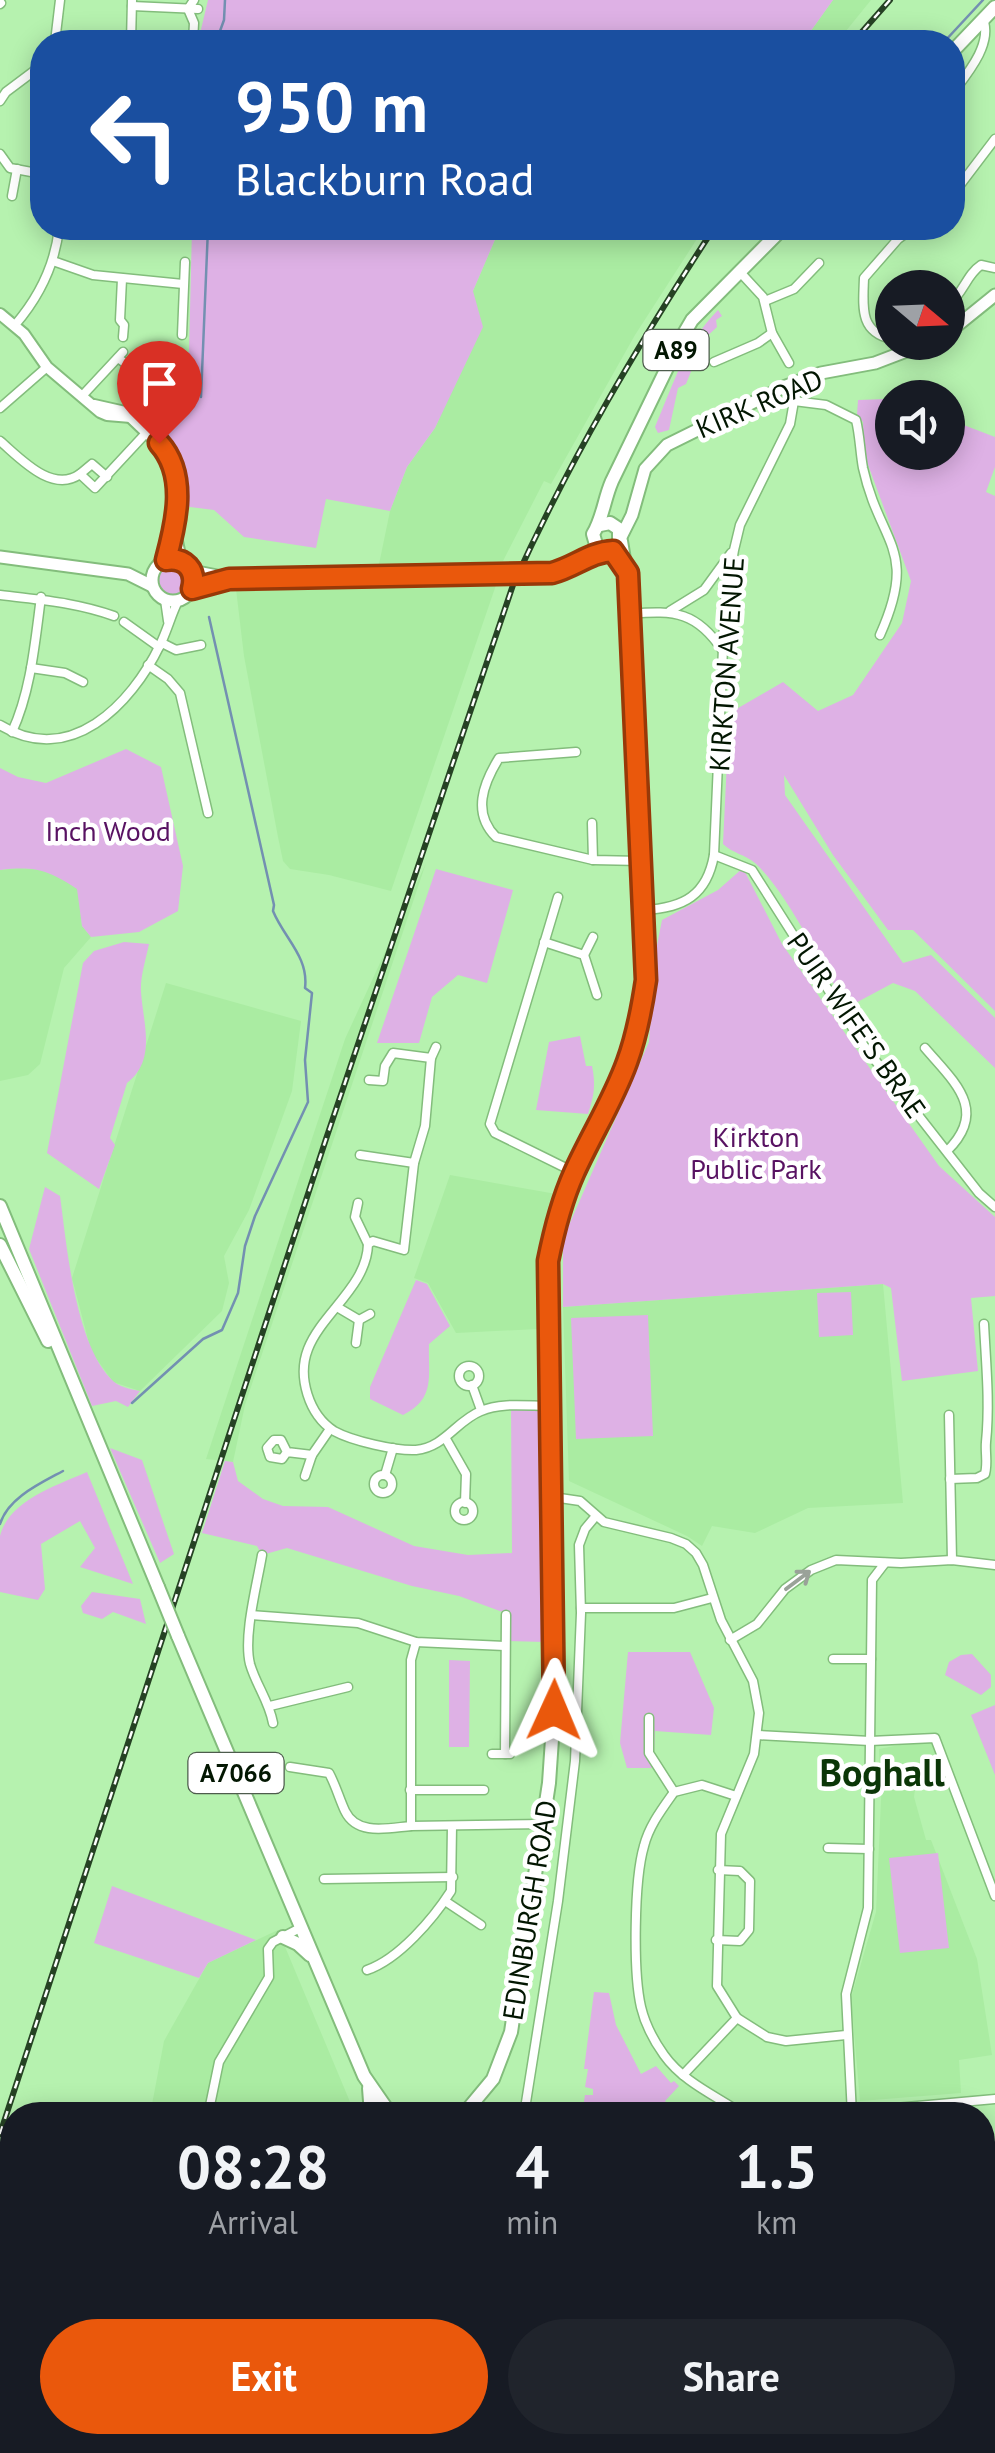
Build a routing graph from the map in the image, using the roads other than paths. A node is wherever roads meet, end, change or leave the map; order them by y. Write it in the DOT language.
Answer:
graph roads {
  1 [pos="60,0"];
  2 [pos="194,0"];
  3 [pos="132,3"];
  4 [pos="995,7"];
  5 [pos="188,9"];
  6 [pos="198,10"];
  7 [pos="984,19"];
  8 [pos="56,30"];
  9 [pos="131,30"];
  10 [pos="194,30"];
  11 [pos="965,39"];
  12 [pos="965,74"];
  13 [pos="30,80"];
  14 [pos="0,101"];
  15 [pos="995,139"];
  16 [pos="0,154"];
  17 [pos="17,169"];
  18 [pos="30,172"];
  19 [pos="965,178"];
  20 [pos="12,196"];
  21 [pos="57,240"];
  22 [pos="771,240"];
  23 [pos="897,240"];
  24 [pos="53,260"];
  25 [pos="185,262"];
  26 [pos="819,263"];
  27 [pos="995,268"];
  28 [pos="739,271"];
  29 [pos="122,280"];
  30 [pos="183,284"];
  31 [pos="965,287"];
  32 [pos="995,296"];
  33 [pos="765,301"];
  34 [pos="0,314"];
  35 [pos="965,319"];
  36 [pos="15,325"];
  37 [pos="772,333"];
  38 [pos="875,333"];
  39 [pos="182,335"];
  40 [pos="123,337"];
  41 [pos="100,355"];
  42 [pos="117,358"];
  43 [pos="883,360"];
  44 [pos="714,362"];
  45 [pos="789,363"];
  46 [pos="48,367"];
  47 [pos="170,382"];
  48 [pos="786,386"];
  49 [pos="82,396"];
  50 [pos="794,400"];
  51 [pos="0,408"];
  52 [pos="147,432"];
  53 [pos="0,441"];
  54 [pos="80,474"];
  55 [pos="107,477"];
  56 [pos="174,531"];
  57 [pos="609,536"];
  58 [pos="734,550"];
  59 [pos="0,557"];
  60 [pos="182,560"];
  61 [pos="160,564"];
  62 [pos="192,571"];
  63 [pos="128,574"];
  64 [pos="229,579"];
  65 [pos="152,586"];
  66 [pos="192,589"];
  67 [pos="0,594"];
  68 [pos="41,599"];
  69 [pos="172,600"];
  70 [pos="670,611"];
  71 [pos="631,614"];
  72 [pos="114,616"];
  73 [pos="124,622"];
  74 [pos="880,634"];
  75 [pos="160,645"];
  76 [pos="201,645"];
  77 [pos="723,651"];
  78 [pos="148,664"];
  79 [pos="31,668"];
  80 [pos="83,682"];
  81 [pos="0,726"];
  82 [pos="12,732"];
  83 [pos="576,752"];
  84 [pos="201,784"];
  85 [pos="188,788"];
  86 [pos="208,813"];
  87 [pos="592,823"];
  88 [pos="714,854"];
  89 [pos="593,860"];
  90 [pos="641,861"];
  91 [pos="558,897"];
  92 [pos="643,910"];
  93 [pos="593,937"];
  94 [pos="544,942"];
  95 [pos="584,955"];
  96 [pos="598,996"];
  97 [pos="436,1047"];
  98 [pos="925,1048"];
  99 [pos="431,1058"];
  100 [pos="369,1080"];
  101 [pos="378,1146"];
  102 [pos="947,1151"];
  103 [pos="360,1155"];
  104 [pos="377,1158"];
  105 [pos="414,1163"];
  106 [pos="574,1172"];
  107 [pos="358,1203"];
  108 [pos="0,1206"];
  109 [pos="995,1206"];
  110 [pos="368,1244"];
  111 [pos="0,1246"];
  112 [pos="404,1250"];
  113 [pos="418,1254"];
  114 [pos="337,1307"];
  115 [pos="370,1314"];
  116 [pos="359,1320"];
  117 [pos="984,1324"];
  118 [pos="356,1343"];
  119 [pos="71,1382"];
  120 [pos="472,1385"];
  121 [pos="550,1406"];
  122 [pos="481,1410"];
  123 [pos="949,1415"];
  124 [pos="330,1429"];
  125 [pos="446,1439"];
  126 [pos="393,1448"];
  127 [pos="287,1452"];
  128 [pos="312,1456"];
  129 [pos="384,1475"];
  130 [pos="990,1475"];
  131 [pos="304,1476"];
  132 [pos="950,1478"];
  133 [pos="553,1496"];
  134 [pos="465,1502"];
  135 [pos="595,1517"];
  136 [pos="262,1555"];
  137 [pos="952,1560"];
  138 [pos="885,1563"];
  139 [pos="995,1565"];
  140 [pos="712,1598"];
  141 [pos="581,1608"];
  142 [pos="252,1615"];
  143 [pos="506,1615"];
  144 [pos="730,1640"];
  145 [pos="416,1642"];
  146 [pos="505,1646"];
  147 [pos="833,1659"];
  148 [pos="871,1659"];
  149 [pos="348,1687"];
  150 [pos="270,1706"];
  151 [pos="649,1718"];
  152 [pos="273,1723"];
  153 [pos="758,1735"];
  154 [pos="870,1741"];
  155 [pos="492,1754"];
  156 [pos="290,1767"];
  157 [pos="410,1790"];
  158 [pos="484,1790"];
  159 [pos="674,1792"];
  160 [pos="736,1796"];
  161 [pos="545,1824"];
  162 [pos="411,1826"];
  163 [pos="452,1826"];
  164 [pos="828,1848"];
  165 [pos="870,1849"];
  166 [pos="718,1870"];
  167 [pos="453,1877"];
  168 [pos="324,1880"];
  169 [pos="994,1892"];
  170 [pos="445,1901"];
  171 [pos="294,1910"];
  172 [pos="302,1926"];
  173 [pos="480,1926"];
  174 [pos="284,1936"];
  175 [pos="716,1940"];
  176 [pos="316,1960"];
  177 [pos="366,1970"];
  178 [pos="736,2018"];
  179 [pos="846,2035"];
  180 [pos="683,2075"];
  181 [pos="369,2085"];
  182 [pos="995,2099"];
  183 [pos="211,2102"];
  184 [pos="370,2102"];
  185 [pos="381,2102"];
  186 [pos="474,2102"];
  187 [pos="526,2102"];
  188 [pos="724,2102"];
  189 [pos="851,2102"];
  190 [pos="959,2102"];
  1 -- 8 [label="street"];
  2 -- 5 [label="street"];
  3 -- 5 [label="street"];
  3 -- 9 [label="street"];
  4 -- 7 [label="main road"];
  5 -- 6 [label="street"];
  5 -- 10 [label="street"];
  7 -- 11 [label="main road"];
  7 -- 12 [label="street"];
  13 -- 14 [label="street"];
  15 -- 19 [label="street"];
  16 -- 17 [label="street"];
  17 -- 18 [label="street"];
  17 -- 20 [label="street"];
  21 -- 24 [label="street"];
  22 -- 28 [label="main road, A89"];
  23 -- 38 [label="street"];
  24 -- 29 [label="street"];
  24 -- 36 [label="street"];
  25 -- 30 [label="street"];
  26 -- 33 [label="street"];
  27 -- 31 [label="street"];
  28 -- 33 [label="street"];
  28 -- 57 [label="main road, A89"];
  29 -- 30 [label="street"];
  29 -- 40 [label="street"];
  30 -- 39 [label="street"];
  32 -- 35 [label="main road"];
  33 -- 37 [label="street"];
  34 -- 36 [label="street"];
  36 -- 46 [label="street"];
  37 -- 44 [label="street"];
  37 -- 45 [label="street"];
  41 -- 42 [label="street"];
  42 -- 47 [label="street"];
  42 -- 49 [label="street"];
  43 -- 48 [label="main road, KIRK ROAD"];
  46 -- 49 [label="street"];
  46 -- 51 [label="street"];
  48 -- 50 [label="street"];
  48 -- 57 [label="main road, KIRK ROAD"];
  49 -- 52 [label="street"];
  50 -- 58 [label="street, KIRKTON AVENUE"];
  50 -- 74 [label="street"];
  52 -- 55 [label="street"];
  52 -- 56 [label="street"];
  53 -- 54 [label="street"];
  54 -- 55 [label="street"];
  54 -- 55 [label="street"];
  56 -- 60 [label="street"];
  56 -- 61 [label="street"];
  57 -- 64 [label="main road, KIRK ROAD, bridge"];
  57 -- 71 [label="main road, EDINBURGH ROAD"];
  58 -- 70 [label="street"];
  58 -- 77 [label="street, KIRKTON AVENUE"];
  59 -- 63 [label="main road"];
  60 -- 61 [label="main road"];
  60 -- 62 [label="main road"];
  61 -- 63 [label="main road"];
  61 -- 65 [label="main road"];
  62 -- 64 [label="main road"];
  62 -- 66 [label="main road"];
  63 -- 65 [label="main road"];
  64 -- 66 [label="main road"];
  65 -- 69 [label="main road"];
  66 -- 69 [label="main road"];
  67 -- 68 [label="street"];
  68 -- 72 [label="street"];
  68 -- 79 [label="street"];
  69 -- 75 [label="street"];
  70 -- 71 [label="street"];
  70 -- 77 [label="street"];
  71 -- 90 [label="main road, EDINBURGH ROAD"];
  73 -- 75 [label="street"];
  75 -- 76 [label="street"];
  75 -- 78 [label="street"];
  77 -- 88 [label="street, KIRKTON AVENUE"];
  78 -- 82 [label="street"];
  78 -- 84 [label="street"];
  79 -- 80 [label="street"];
  79 -- 82 [label="street"];
  81 -- 82 [label="street"];
  83 -- 89 [label="street"];
  84 -- 85 [label="street"];
  84 -- 86 [label="street"];
  87 -- 89 [label="street"];
  88 -- 92 [label="street, KIRKTON AVENUE"];
  88 -- 102 [label="street, PUIR WIFE'S BRAE"];
  89 -- 90 [label="street"];
  90 -- 92 [label="main road, EDINBURGH ROAD"];
  91 -- 94 [label="street"];
  92 -- 106 [label="main road, EDINBURGH ROAD"];
  93 -- 95 [label="street"];
  94 -- 95 [label="street"];
  94 -- 106 [label="street"];
  95 -- 96 [label="street"];
  97 -- 99 [label="street"];
  98 -- 102 [label="street"];
  99 -- 100 [label="street"];
  99 -- 105 [label="street"];
  101 -- 104 [label="street"];
  102 -- 109 [label="street, PUIR WIFE'S BRAE"];
  103 -- 104 [label="street"];
  104 -- 105 [label="street"];
  105 -- 112 [label="street"];
  106 -- 121 [label="main road, EDINBURGH ROAD"];
  107 -- 110 [label="street"];
  108 -- 119 [label="main road, A7066"];
  110 -- 112 [label="street"];
  110 -- 114 [label="street"];
  111 -- 119 [label="main road, A7066"];
  112 -- 113 [label="street"];
  114 -- 116 [label="street"];
  114 -- 124 [label="street"];
  115 -- 116 [label="street"];
  116 -- 118 [label="street"];
  117 -- 130 [label="street"];
  119 -- 171 [label="main road, A7066, bridge"];
  120 -- 122 [label="street"];
  121 -- 122 [label="street"];
  121 -- 133 [label="main road, EDINBURGH ROAD"];
  122 -- 125 [label="street"];
  123 -- 132 [label="street"];
  124 -- 126 [label="street"];
  124 -- 128 [label="street"];
  125 -- 126 [label="street"];
  125 -- 134 [label="street"];
  126 -- 129 [label="street"];
  127 -- 128 [label="street"];
  128 -- 131 [label="street"];
  130 -- 132 [label="street"];
  132 -- 137 [label="street"];
  133 -- 135 [label="street"];
  133 -- 161 [label="main road, EDINBURGH ROAD"];
  135 -- 140 [label="street"];
  135 -- 141 [label="street"];
  136 -- 142 [label="street"];
  137 -- 138 [label="street"];
  137 -- 139 [label="street"];
  144 -- 138 [label="street, one-way"];
  138 -- 148 [label="street"];
  140 -- 141 [label="street"];
  140 -- 144 [label="street"];
  141 -- 187 [label="street"];
  142 -- 145 [label="street"];
  142 -- 150 [label="street"];
  143 -- 146 [label="street"];
  144 -- 153 [label="street"];
  145 -- 146 [label="street"];
  145 -- 157 [label="street"];
  146 -- 155 [label="street"];
  147 -- 148 [label="street"];
  148 -- 154 [label="street"];
  149 -- 150 [label="street"];
  150 -- 152 [label="street"];
  151 -- 159 [label="street"];
  153 -- 154 [label="street"];
  153 -- 160 [label="street"];
  154 -- 165 [label="street"];
  154 -- 169 [label="street"];
  156 -- 162 [label="street"];
  157 -- 158 [label="street"];
  157 -- 162 [label="street"];
  159 -- 160 [label="street"];
  159 -- 180 [label="street"];
  160 -- 166 [label="street"];
  161 -- 163 [label="street"];
  161 -- 186 [label="main road, EDINBURGH ROAD"];
  162 -- 163 [label="street"];
  163 -- 167 [label="street"];
  164 -- 165 [label="street"];
  165 -- 179 [label="street"];
  166 -- 175 [label="street"];
  166 -- 175 [label="street"];
  167 -- 168 [label="street"];
  167 -- 170 [label="street"];
  170 -- 173 [label="street"];
  170 -- 177 [label="street"];
  171 -- 172 [label="main road, A7066"];
  171 -- 174 [label="street"];
  172 -- 174 [label="street"];
  172 -- 176 [label="main road, A7066"];
  174 -- 176 [label="main road"];
  174 -- 183 [label="street"];
  175 -- 178 [label="street"];
  176 -- 181 [label="main road, A7066"];
  178 -- 179 [label="street"];
  178 -- 180 [label="street"];
  179 -- 189 [label="street"];
  180 -- 188 [label="street"];
  181 -- 184 [label="main road, A7066"];
  181 -- 185 [label="main road, A7066"];
  182 -- 190 [label="street"];
}
